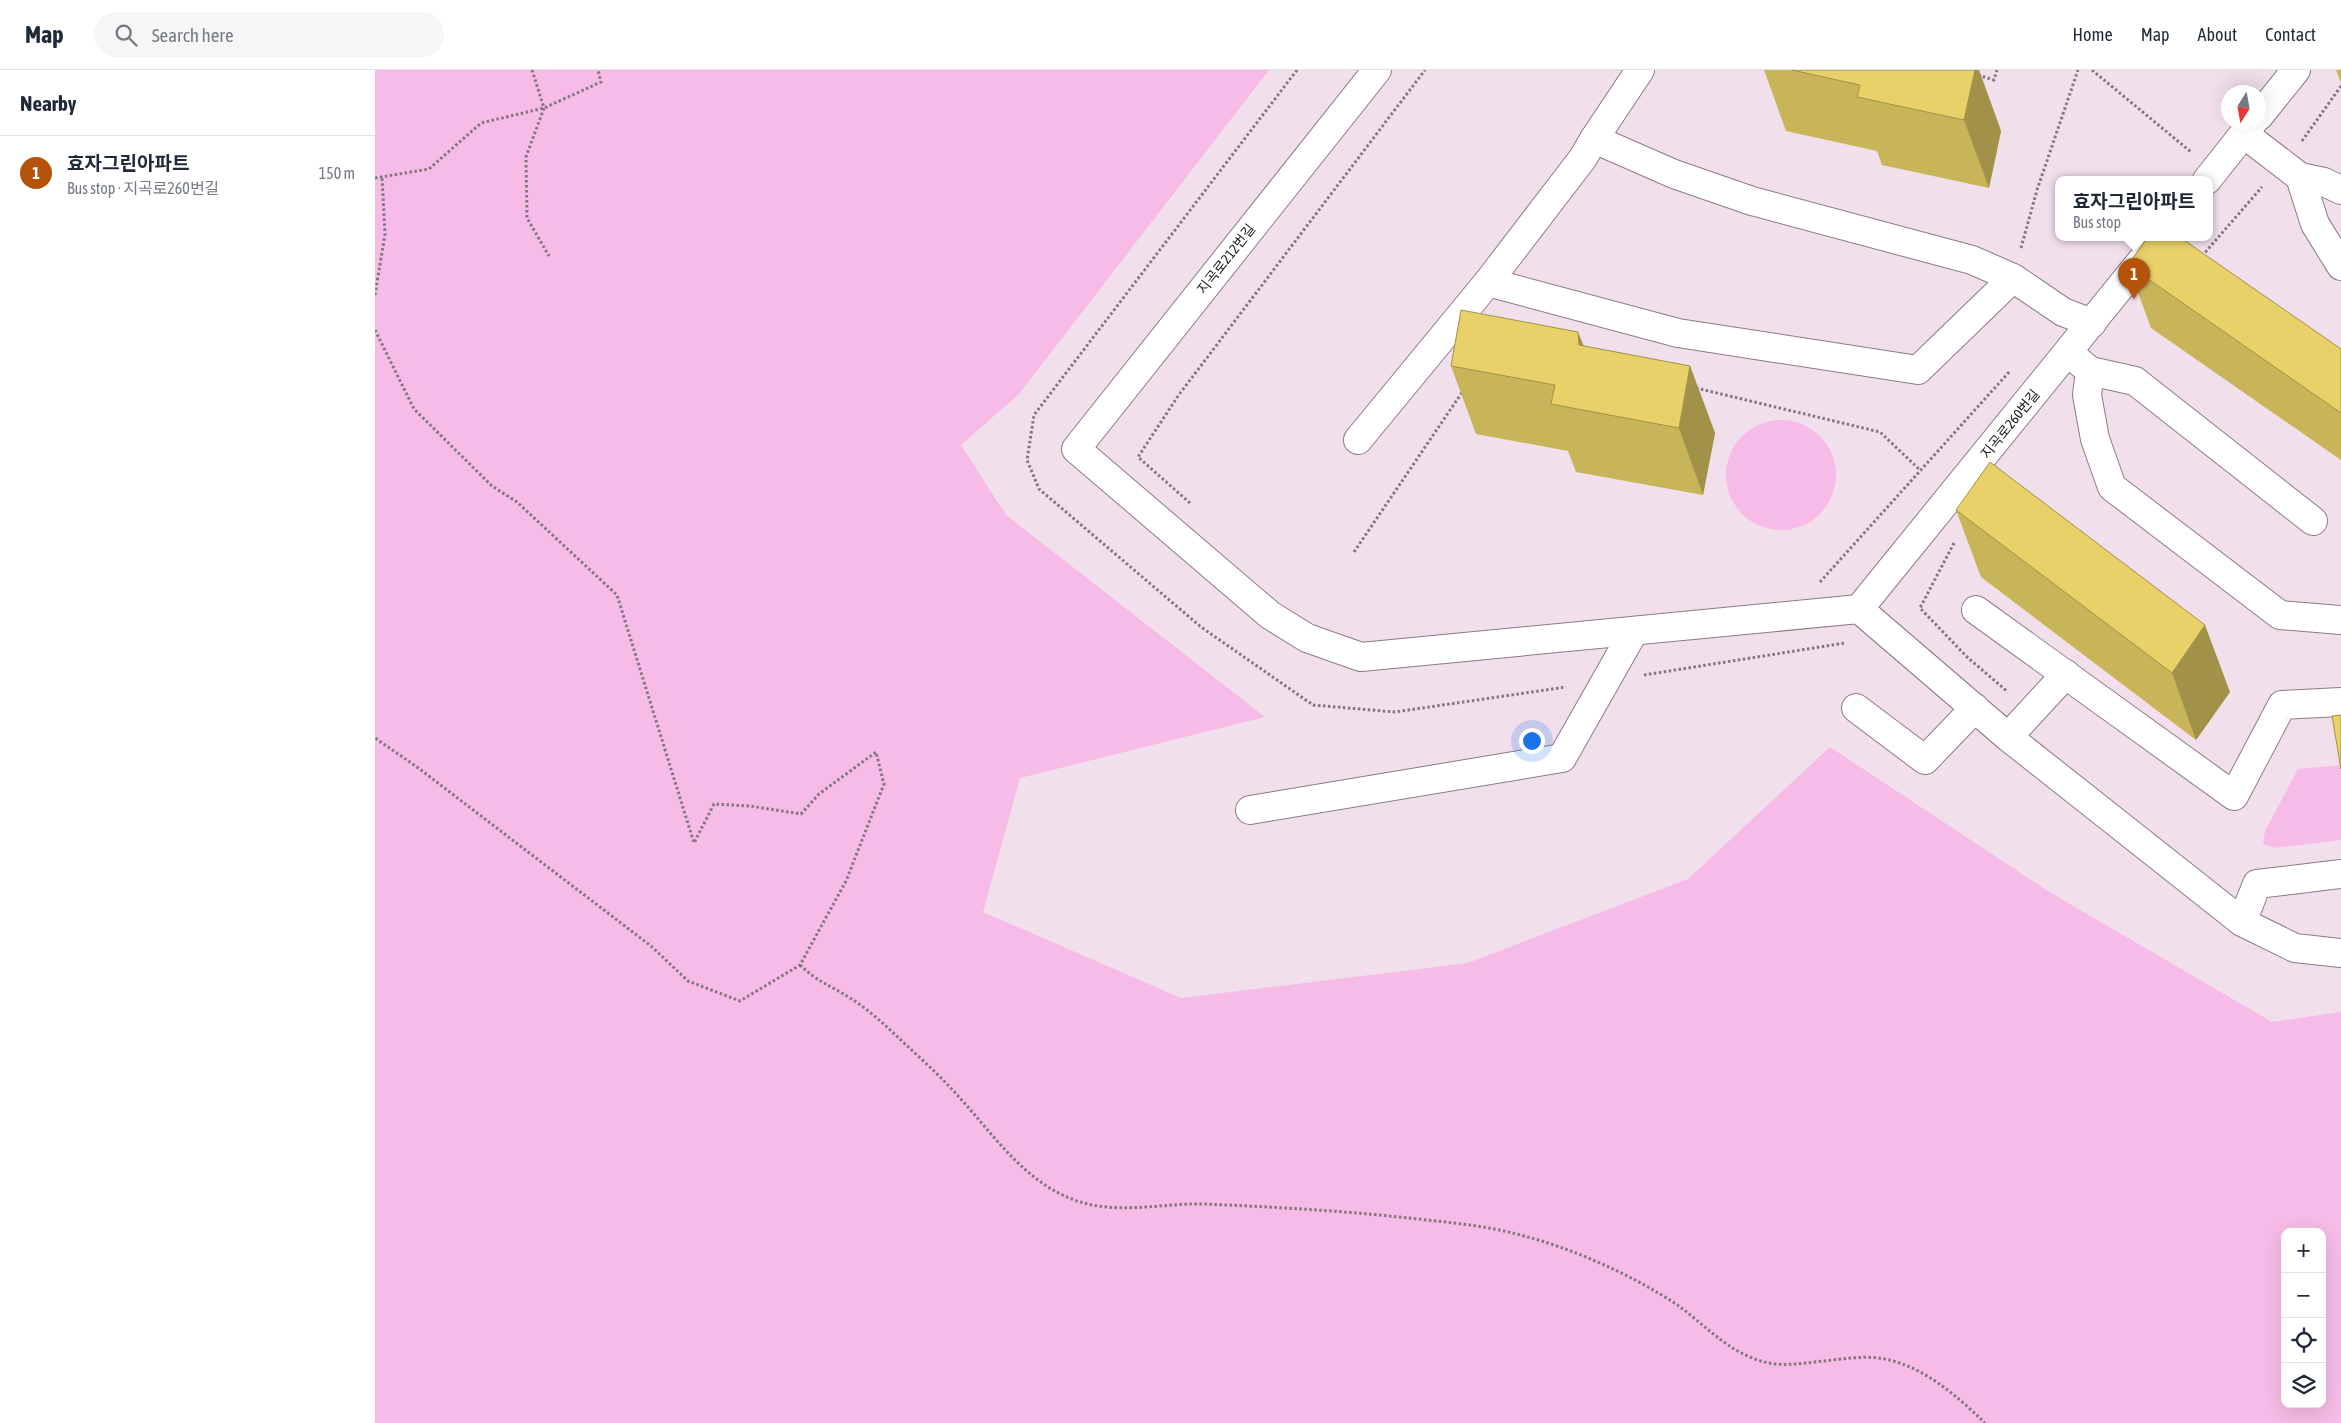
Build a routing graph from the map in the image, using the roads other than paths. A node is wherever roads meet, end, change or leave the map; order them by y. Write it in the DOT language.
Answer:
graph roads {
  1 [pos="1377,70"];
  2 [pos="1640,70"];
  3 [pos="2296,70"];
  4 [pos="2266,107"];
  5 [pos="2247,130"];
  6 [pos="2258,130"];
  7 [pos="1594,139"];
  8 [pos="2210,176"];
  9 [pos="2301,177"];
  10 [pos="2341,190"];
  11 [pos="2158,241"];
  12 [pos="2341,266"];
  13 [pos="2013,278"];
  14 [pos="1488,282"];
  15 [pos="2091,322"];
  16 [pos="2067,353"];
  17 [pos="2090,371"];
  18 [pos="1358,440"];
  19 [pos="2313,521"];
  20 [pos="1859,609"];
  21 [pos="1976,610"];
  22 [pos="2341,620"];
  23 [pos="1634,631"];
  24 [pos="2066,674"];
  25 [pos="2341,702"];
  26 [pos="1856,708"];
  27 [pos="1975,708"];
  28 [pos="2008,737"];
  29 [pos="1250,810"];
  30 [pos="2341,874"];
  31 [pos="2241,922"];
  32 [pos="2341,953"];
  1 -- 23 [label="street, 지곡로212번길"];
  2 -- 7 [label="street"];
  3 -- 4 [label="street"];
  5 -- 8 [label="street"];
  6 -- 9 [label="street"];
  7 -- 13 [label="street"];
  7 -- 14 [label="street"];
  9 -- 10 [label="street"];
  9 -- 12 [label="street"];
  11 -- 15 [label="street, 지곡로260번길"];
  13 -- 14 [label="street"];
  13 -- 15 [label="street"];
  14 -- 18 [label="street"];
  15 -- 16 [label="street, 지곡로260번길"];
  16 -- 17 [label="street"];
  16 -- 20 [label="street, 지곡로260번길"];
  17 -- 19 [label="street"];
  17 -- 22 [label="street"];
  20 -- 23 [label="street"];
  20 -- 27 [label="street"];
  21 -- 24 [label="street"];
  23 -- 29 [label="street"];
  24 -- 25 [label="street"];
  24 -- 28 [label="street"];
  26 -- 27 [label="street"];
  27 -- 28 [label="street"];
  28 -- 31 [label="street"];
  30 -- 31 [label="street"];
  31 -- 32 [label="street"];
}
